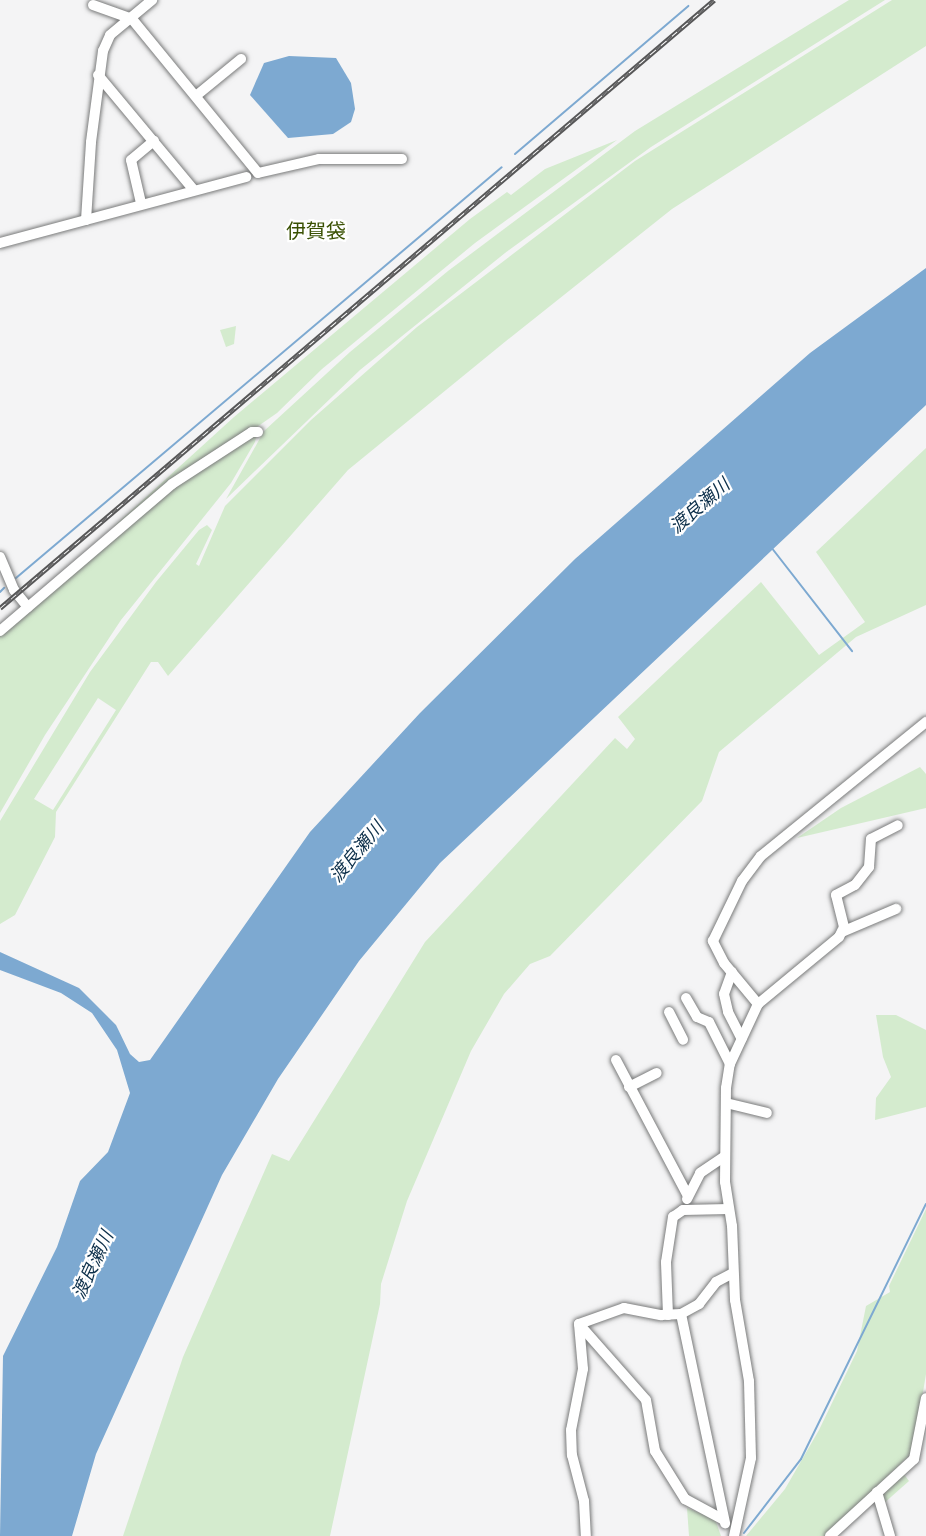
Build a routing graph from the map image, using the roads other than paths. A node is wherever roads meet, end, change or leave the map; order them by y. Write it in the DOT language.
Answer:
graph roads {
  1 [pos="152,0"];
  2 [pos="93,5"];
  3 [pos="130,17"];
  4 [pos="241,59"];
  5 [pos="98,75"];
  6 [pos="197,95"];
  7 [pos="154,141"];
  8 [pos="402,159"];
  9 [pos="246,177"];
  10 [pos="193,189"];
  11 [pos="141,203"];
  12 [pos="86,220"];
  13 [pos="0,243"];
  14 [pos="258,432"];
  15 [pos="0,557"];
  16 [pos="28,607"];
  17 [pos="0,631"];
  18 [pos="926,722"];
  19 [pos="898,825"];
  20 [pos="896,909"];
  21 [pos="842,932"];
  22 [pos="732,972"];
  23 [pos="686,998"];
  24 [pos="758,1004"];
  25 [pos="669,1012"];
  26 [pos="742,1039"];
  27 [pos="683,1040"];
  28 [pos="616,1060"];
  29 [pos="730,1064"];
  30 [pos="657,1073"];
  31 [pos="629,1087"];
  32 [pos="726,1103"];
  33 [pos="767,1113"];
  34 [pos="725,1156"];
  35 [pos="688,1196"];
  36 [pos="729,1209"];
  37 [pos="683,1210"];
  38 [pos="733,1273"];
  39 [pos="681,1314"];
  40 [pos="668,1315"];
  41 [pos="579,1324"];
  42 [pos="925,1396"];
  43 [pos="877,1492"];
  44 [pos="724,1520"];
  45 [pos="586,1536"];
  46 [pos="734,1536"];
  47 [pos="830,1536"];
  48 [pos="890,1536"];
  1 -- 3 [label="street"];
  2 -- 3 [label="street"];
  3 -- 5 [label="street"];
  3 -- 6 [label="street"];
  4 -- 6 [label="street"];
  5 -- 7 [label="street"];
  5 -- 12 [label="street"];
  6 -- 8 [label="street"];
  7 -- 10 [label="street"];
  7 -- 11 [label="street"];
  9 -- 10 [label="street"];
  10 -- 11 [label="street"];
  11 -- 12 [label="street"];
  12 -- 13 [label="street"];
  14 -- 16 [label="street"];
  15 -- 16 [label="street"];
  16 -- 17 [label="street"];
  18 -- 22 [label="street"];
  19 -- 21 [label="street"];
  20 -- 21 [label="street"];
  21 -- 24 [label="street"];
  22 -- 24 [label="street"];
  22 -- 26 [label="street"];
  23 -- 29 [label="street"];
  24 -- 26 [label="street"];
  25 -- 27 [label="street"];
  26 -- 29 [label="street"];
  28 -- 31 [label="street"];
  29 -- 32 [label="street"];
  30 -- 31 [label="street"];
  31 -- 35 [label="street"];
  32 -- 33 [label="street"];
  32 -- 34 [label="street"];
  34 -- 35 [label="street"];
  34 -- 36 [label="street"];
  35 -- 37 [label="street"];
  36 -- 37 [label="street"];
  36 -- 38 [label="street"];
  37 -- 40 [label="street"];
  38 -- 39 [label="street"];
  38 -- 46 [label="street"];
  39 -- 40 [label="street"];
  39 -- 44 [label="street"];
  40 -- 41 [label="street"];
  41 -- 44 [label="street"];
  41 -- 45 [label="street"];
  42 -- 43 [label="street"];
  43 -- 47 [label="street"];
  43 -- 48 [label="street"];
  44 -- 46 [label="street"];
}
